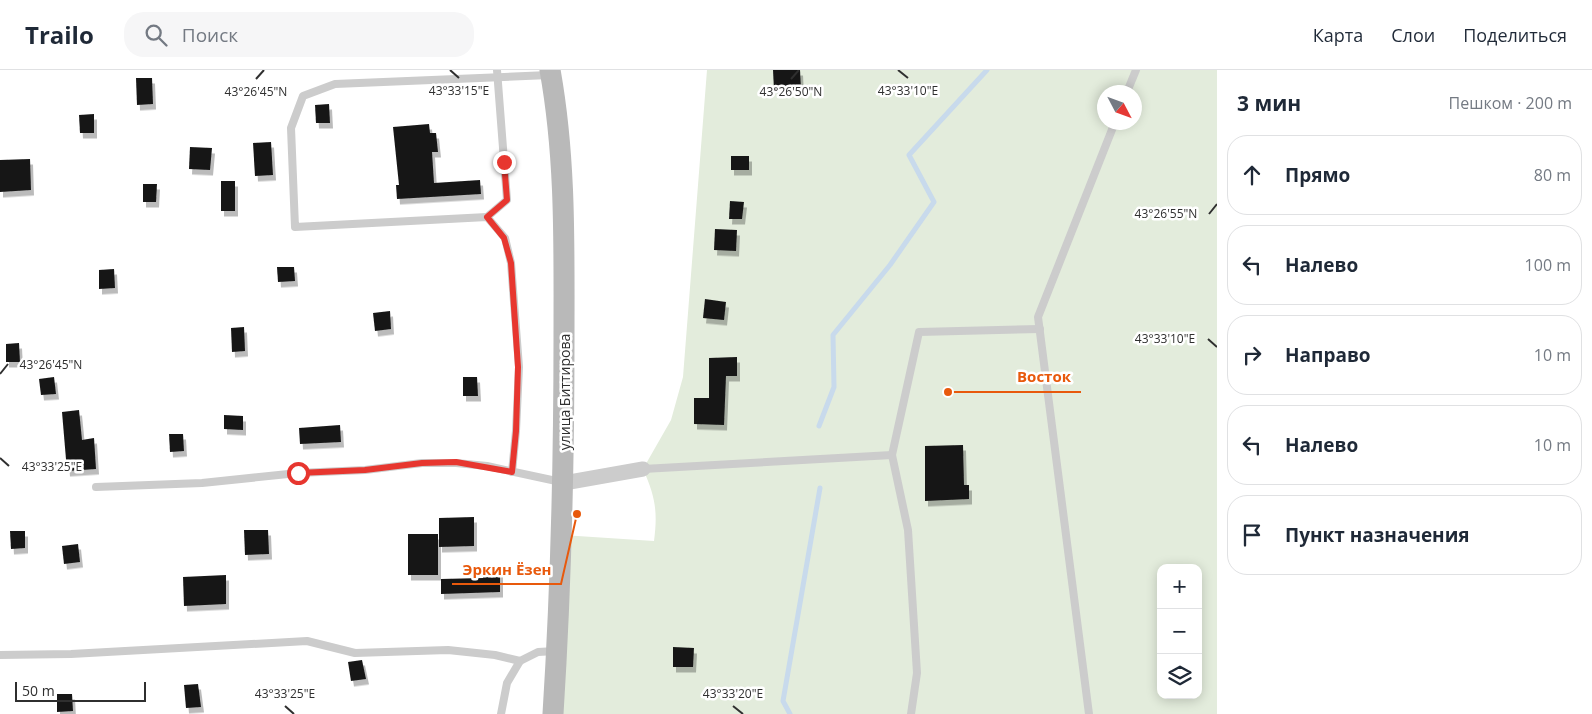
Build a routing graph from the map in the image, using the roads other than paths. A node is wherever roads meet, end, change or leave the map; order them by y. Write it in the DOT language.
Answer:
graph roads {
  1 [pos="1136,70"];
  2 [pos="497,73"];
  3 [pos="551,73"];
  4 [pos="1130,85"];
  5 [pos="1112,130"];
  6 [pos="487,217"];
  7 [pos="1040,329"];
  8 [pos="892,455"];
  9 [pos="643,469"];
  10 [pos="512,472"];
  11 [pos="564,483"];
  12 [pos="96,488"];
  13 [pos="557,651"];
  14 [pos="0,655"];
  15 [pos="520,660"];
  16 [pos="501,714"];
  17 [pos="553,714"];
  18 [pos="911,714"];
  19 [pos="1089,714"];
  1 -- 4 [label="lane"];
  2 -- 3 [label="lane"];
  2 -- 6 [label="lane"];
  2 -- 6 [label="lane"];
  3 -- 11 [label="street, улица Биттирова"];
  5 -- 7 [label="lane"];
  6 -- 10 [label="lane"];
  7 -- 8 [label="lane"];
  7 -- 19 [label="lane"];
  8 -- 9 [label="lane"];
  8 -- 18 [label="lane"];
  9 -- 11 [label="street"];
  10 -- 11 [label="lane"];
  10 -- 12 [label="lane"];
  11 -- 13 [label="street, улица Биттирова"];
  13 -- 15 [label="lane"];
  13 -- 17 [label="street, улица Биттирова"];
  14 -- 15 [label="lane"];
  15 -- 16 [label="lane"];
}
